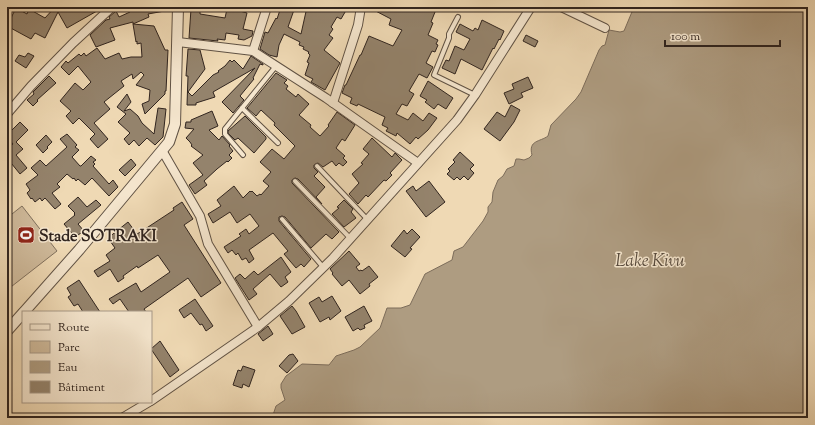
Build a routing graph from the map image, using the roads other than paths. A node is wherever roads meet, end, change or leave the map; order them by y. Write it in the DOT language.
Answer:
graph roads {
  1 [pos="112,7"];
  2 [pos="178,7"];
  3 [pos="267,7"];
  4 [pos="361,7"];
  5 [pos="531,7"];
  6 [pos="561,7"];
  7 [pos="458,18"];
  8 [pos="605,28"];
  9 [pos="178,42"];
  10 [pos="253,51"];
  11 [pos="276,66"];
  12 [pos="476,95"];
  13 [pos="333,103"];
  14 [pos="242,108"];
  15 [pos="7,114"];
  16 [pos="278,143"];
  17 [pos="163,152"];
  18 [pos="242,155"];
  19 [pos="418,162"];
  20 [pos="317,166"];
  21 [pos="296,181"];
  22 [pos="282,219"];
  23 [pos="368,220"];
  24 [pos="351,238"];
  25 [pos="323,268"];
  26 [pos="24,311"];
  27 [pos="22,313"];
  28 [pos="258,327"];
  29 [pos="7,330"];
  30 [pos="152,400"];
  31 [pos="147,403"];
  32 [pos="122,418"];
  1 -- 15 [label="street"];
  2 -- 9 [label="street"];
  3 -- 10 [label="street"];
  4 -- 13 [label="street"];
  5 -- 12 [label="street"];
  6 -- 8 [label="street"];
  7 -- 12 [label="lane"];
  9 -- 10 [label="street"];
  9 -- 17 [label="street"];
  10 -- 11 [label="street"];
  11 -- 13 [label="street"];
  11 -- 14 [label="lane"];
  12 -- 19 [label="street"];
  13 -- 19 [label="street"];
  14 -- 16 [label="lane"];
  14 -- 18 [label="lane"];
  17 -- 26 [label="street"];
  17 -- 28 [label="street"];
  19 -- 23 [label="street"];
  20 -- 23 [label="lane"];
  21 -- 24 [label="lane"];
  22 -- 25 [label="lane"];
  23 -- 24 [label="street"];
  24 -- 25 [label="street"];
  25 -- 28 [label="street"];
  27 -- 29 [label="street"];
  28 -- 30 [label="street"];
  31 -- 32 [label="street"];
}
